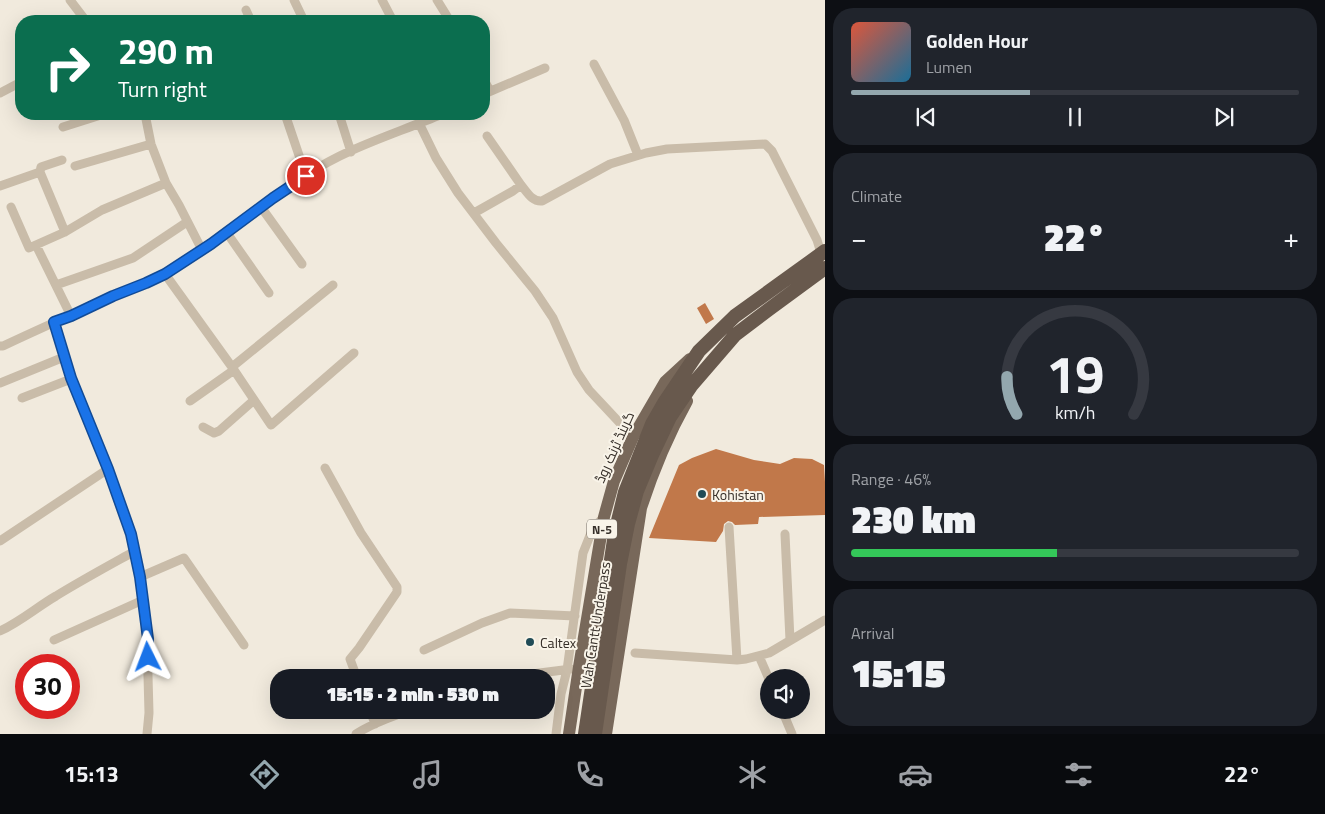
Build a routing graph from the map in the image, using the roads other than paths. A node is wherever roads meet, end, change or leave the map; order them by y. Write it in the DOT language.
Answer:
graph roads {
  1 [pos="70,0"];
  2 [pos="294,0"];
  3 [pos="382,0"];
  4 [pos="437,0"];
  5 [pos="246,10"];
  6 [pos="81,15"];
  7 [pos="248,15"];
  8 [pos="301,15"];
  9 [pos="390,15"];
  10 [pos="446,15"];
  11 [pos="594,64"];
  12 [pos="545,68"];
  13 [pos="15,85"];
  14 [pos="490,91"];
  15 [pos="0,93"];
  16 [pos="85,120"];
  17 [pos="146,120"];
  18 [pos="287,120"];
  19 [pos="340,120"];
  20 [pos="428,120"];
  21 [pos="419,124"];
  22 [pos="63,127"];
  23 [pos="487,136"];
  24 [pos="151,144"];
  25 [pos="350,152"];
  26 [pos="638,156"];
  27 [pos="62,160"];
  28 [pos="74,166"];
  29 [pos="40,172"];
  30 [pos="306,176"];
  31 [pos="166,183"];
  32 [pos="521,184"];
  33 [pos="0,186"];
  34 [pos="11,207"];
  35 [pos="261,207"];
  36 [pos="474,213"];
  37 [pos="187,222"];
  38 [pos="65,232"];
  39 [pos="227,233"];
  40 [pos="36,244"];
  41 [pos="202,250"];
  42 [pos="824,254"];
  43 [pos="302,264"];
  44 [pos="825,268"];
  45 [pos="165,274"];
  46 [pos="333,285"];
  47 [pos="56,286"];
  48 [pos="269,293"];
  49 [pos="71,316"];
  50 [pos="54,322"];
  51 [pos="0,346"];
  52 [pos="699,351"];
  53 [pos="354,353"];
  54 [pos="64,357"];
  55 [pos="710,362"];
  56 [pos="233,369"];
  57 [pos="71,378"];
  58 [pos="0,383"];
  59 [pos="22,398"];
  60 [pos="254,400"];
  61 [pos="190,401"];
  62 [pos="203,427"];
  63 [pos="633,437"];
  64 [pos="325,468"];
  65 [pos="108,469"];
  66 [pos="604,517"];
  67 [pos="729,527"];
  68 [pos="785,534"];
  69 [pos="0,541"];
  70 [pos="134,551"];
  71 [pos="140,577"];
  72 [pos="143,600"];
  73 [pos="575,616"];
  74 [pos="825,620"];
  75 [pos="0,631"];
  76 [pos="54,640"];
  77 [pos="790,640"];
  78 [pos="244,645"];
  79 [pos="424,650"];
  80 [pos="635,653"];
  81 [pos="759,656"];
  82 [pos="737,660"];
  83 [pos="354,669"];
  84 [pos="573,669"];
  85 [pos="765,669"];
  86 [pos="555,671"];
  87 [pos="373,719"];
  88 [pos="388,719"];
  89 [pos="786,719"];
  90 [pos="375,724"];
  91 [pos="147,734"];
  92 [pos="356,734"];
  93 [pos="556,734"];
  94 [pos="569,734"];
  95 [pos="585,734"];
  96 [pos="595,734"];
  97 [pos="606,734"];
  98 [pos="792,734"];
  1 -- 6 [label="street"];
  2 -- 8 [label="street"];
  3 -- 9 [label="street"];
  4 -- 10 [label="street"];
  5 -- 7 [label="street"];
  11 -- 26 [label="street"];
  12 -- 14 [label="street"];
  13 -- 15 [label="street"];
  16 -- 22 [label="street"];
  17 -- 24 [label="street"];
  18 -- 30 [label="street"];
  19 -- 25 [label="street"];
  20 -- 21 [label="street"];
  21 -- 25 [label="street"];
  21 -- 36 [label="street"];
  23 -- 32 [label="street"];
  24 -- 28 [label="street"];
  24 -- 31 [label="street"];
  25 -- 30 [label="street"];
  26 -- 32 [label="street"];
  26 -- 42 [label="street"];
  27 -- 29 [label="street"];
  29 -- 33 [label="street"];
  29 -- 38 [label="street"];
  30 -- 35 [label="street"];
  31 -- 37 [label="street"];
  31 -- 38 [label="street"];
  32 -- 36 [label="street"];
  34 -- 40 [label="street"];
  35 -- 39 [label="street"];
  35 -- 43 [label="street"];
  36 -- 63 [label="street"];
  37 -- 41 [label="street"];
  37 -- 47 [label="street"];
  38 -- 40 [label="street"];
  39 -- 41 [label="street"];
  39 -- 48 [label="street"];
  40 -- 47 [label="street"];
  41 -- 45 [label="street"];
  42 -- 52 [label="highway, گرینڈ ٹرنک روڈ / N-5"];
  44 -- 55 [label="highway, N-5"];
  45 -- 49 [label="street"];
  45 -- 56 [label="street"];
  46 -- 56 [label="street"];
  47 -- 49 [label="street"];
  49 -- 50 [label="street"];
  50 -- 51 [label="street"];
  50 -- 54 [label="street"];
  52 -- 63 [label="main road, گرینڈ ٹرنک روڈ / N-5"];
  52 -- 95 [label="highway, Wah Cantt Underpass"];
  53 -- 60 [label="street"];
  54 -- 57 [label="street"];
  54 -- 58 [label="street"];
  55 -- 96 [label="highway, Wah Cantt Underpass"];
  55 -- 97 [label="main road, N-5"];
  56 -- 60 [label="street"];
  56 -- 61 [label="street"];
  57 -- 59 [label="street"];
  57 -- 65 [label="street"];
  60 -- 62 [label="street"];
  63 -- 66 [label="main road, گرینڈ ٹرنک روڈ / N-5"];
  64 -- 83 [label="street"];
  65 -- 69 [label="street"];
  65 -- 70 [label="street"];
  66 -- 73 [label="street"];
  66 -- 84 [label="main road, گرینڈ ٹرنک روڈ / N-5"];
  67 -- 82 [label="street"];
  68 -- 77 [label="street"];
  70 -- 71 [label="street"];
  70 -- 75 [label="street"];
  71 -- 72 [label="street"];
  71 -- 78 [label="street"];
  72 -- 76 [label="street"];
  72 -- 91 [label="street"];
  73 -- 79 [label="street"];
  73 -- 84 [label="street"];
  74 -- 77 [label="street"];
  77 -- 81 [label="street"];
  80 -- 82 [label="street"];
  81 -- 82 [label="street"];
  81 -- 85 [label="street"];
  84 -- 86 [label="street"];
  84 -- 93 [label="street"];
  84 -- 94 [label="main road, گرینڈ ٹرنک روڈ / N-5"];
  87 -- 90 [label="street"];
  88 -- 90 [label="street"];
  89 -- 98 [label="street"];
  90 -- 92 [label="street"];
}
